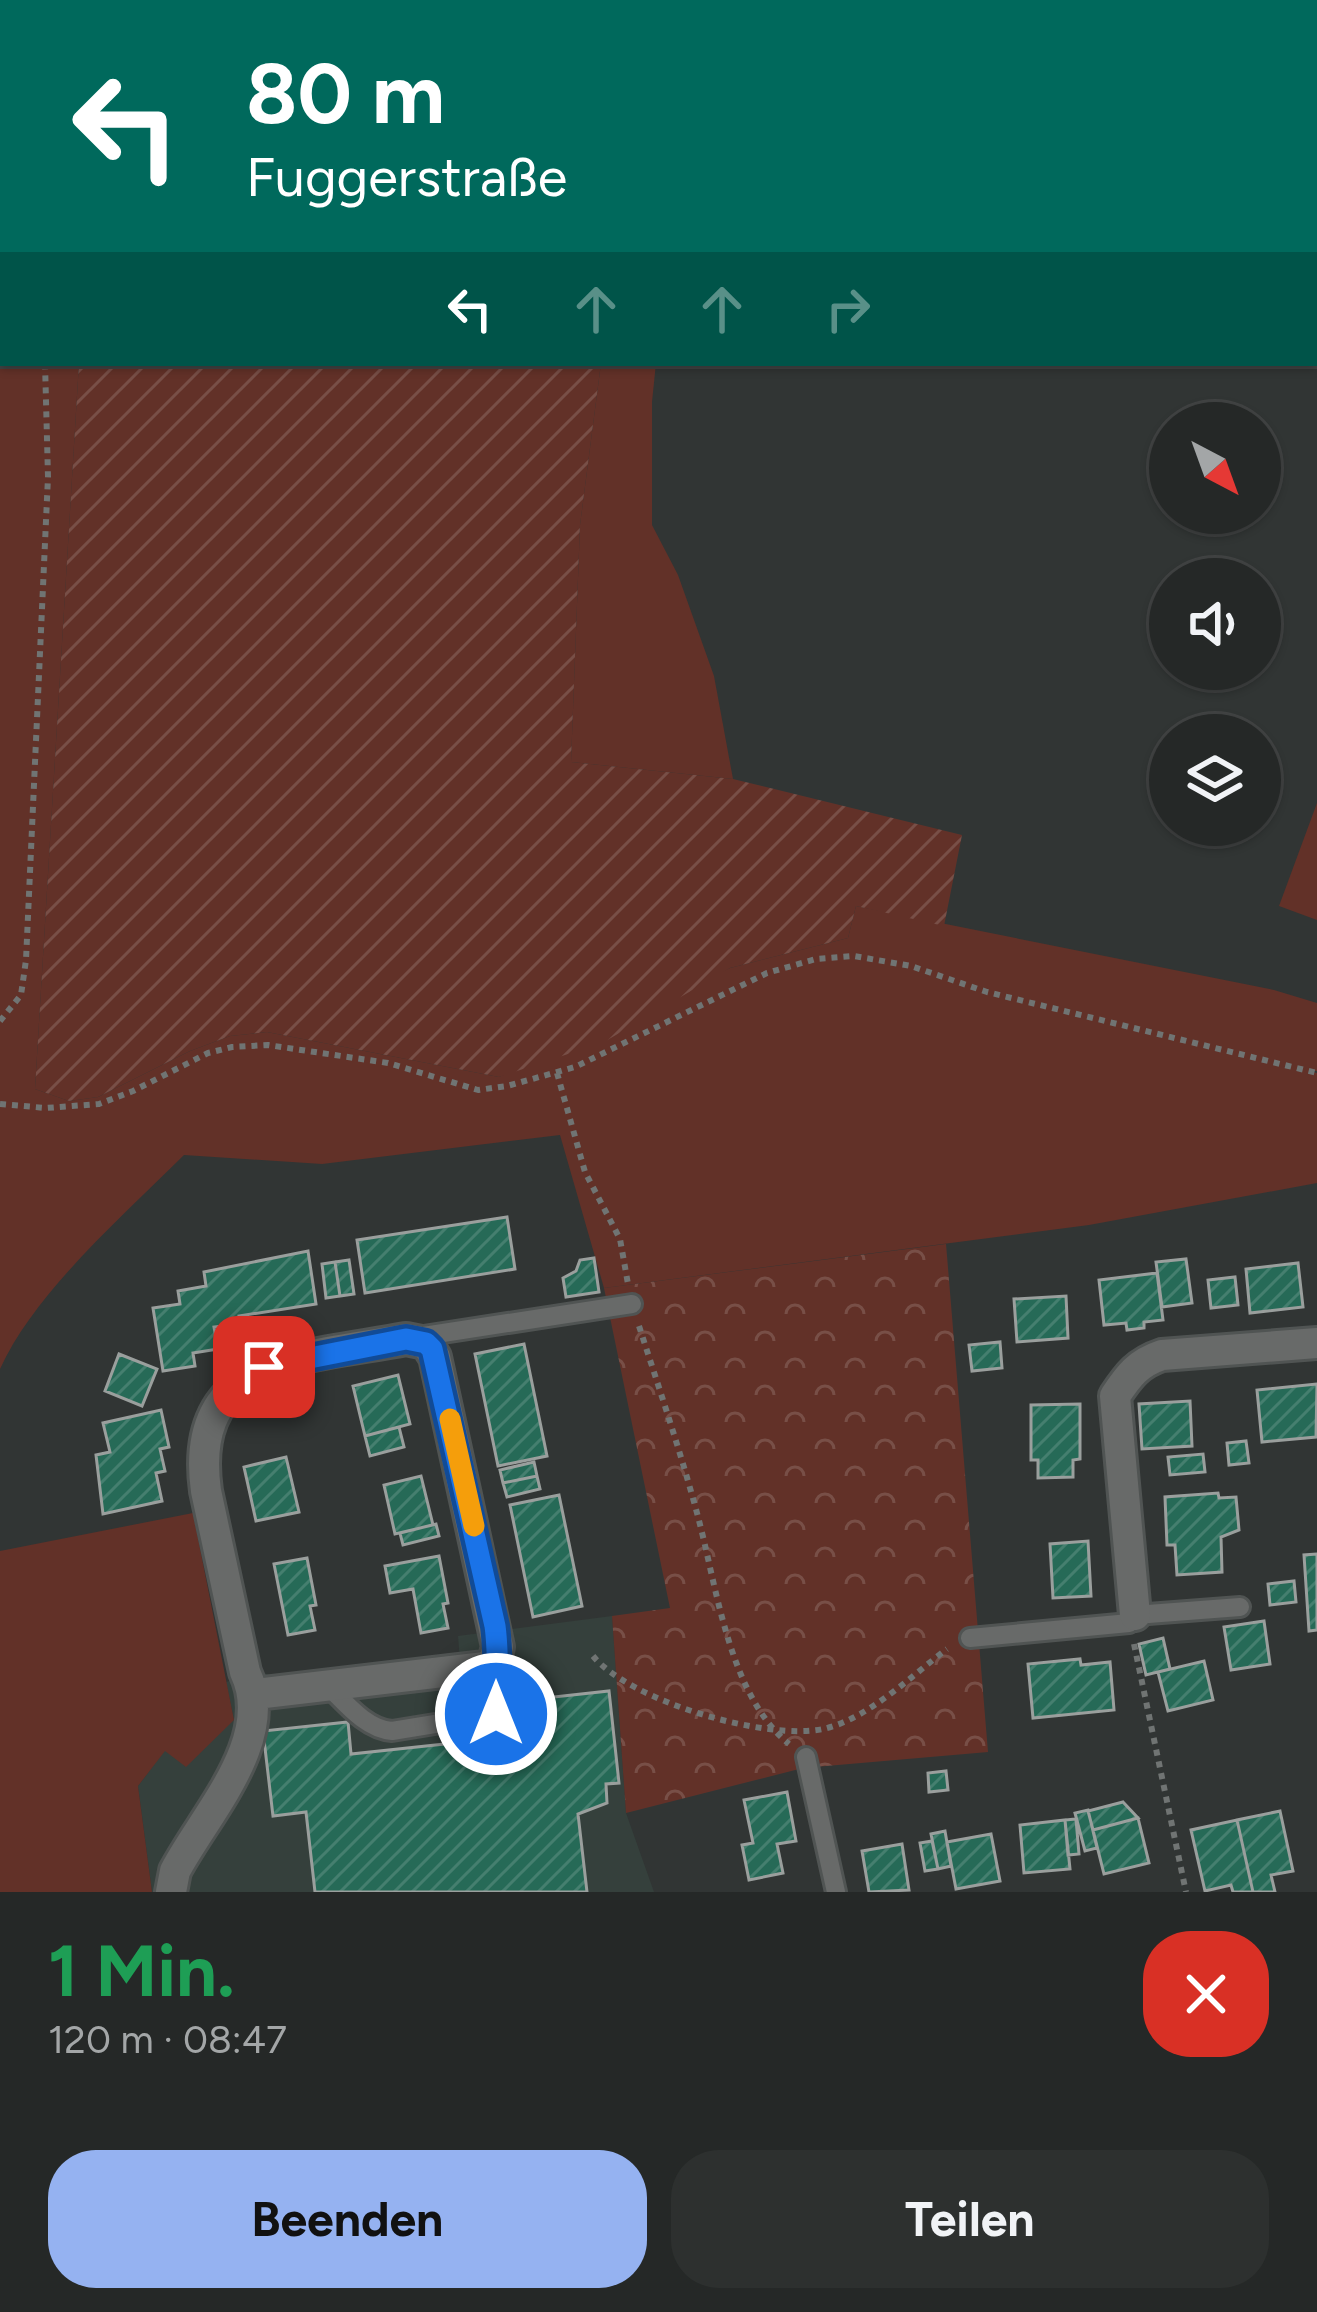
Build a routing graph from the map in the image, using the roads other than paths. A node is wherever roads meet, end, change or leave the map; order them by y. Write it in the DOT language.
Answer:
graph roads {
  1 [pos="632,1304"];
  2 [pos="406,1339"];
  3 [pos="1317,1343"];
  4 [pos="1240,1606"];
  5 [pos="1132,1619"];
  6 [pos="970,1638"];
  7 [pos="494,1661"];
  8 [pos="325,1683"];
  9 [pos="256,1694"];
  10 [pos="806,1757"];
  11 [pos="171,1892"];
  12 [pos="836,1892"];
  1 -- 2 [label="lane"];
  2 -- 7 [label="street"];
  2 -- 9 [label="street"];
  3 -- 5 [label="street"];
  4 -- 5 [label="lane"];
  5 -- 6 [label="lane"];
  7 -- 8 [label="street"];
  7 -- 8 [label="lane"];
  8 -- 9 [label="street"];
  9 -- 11 [label="street"];
  10 -- 12 [label="lane"];
}
